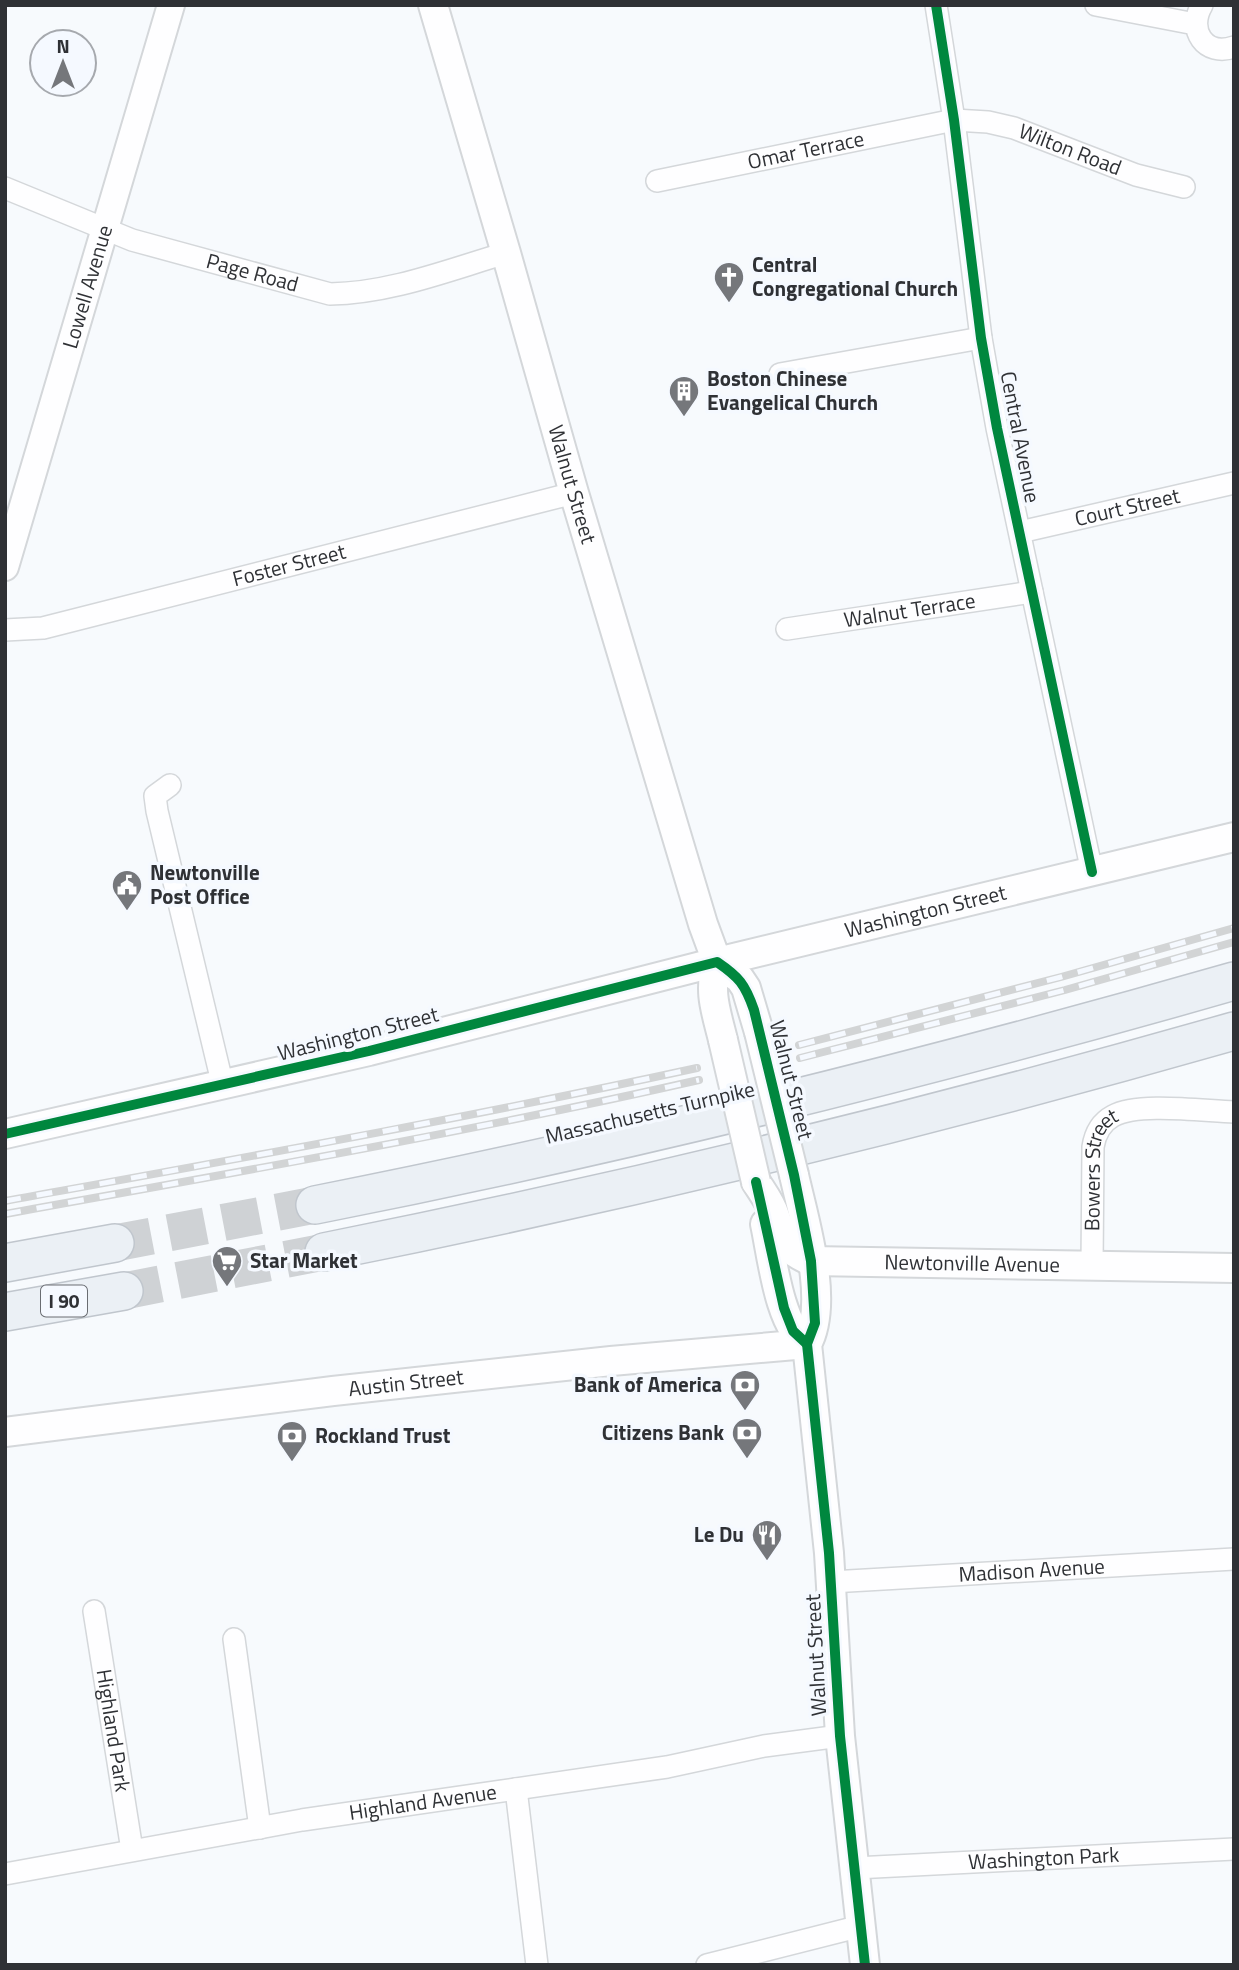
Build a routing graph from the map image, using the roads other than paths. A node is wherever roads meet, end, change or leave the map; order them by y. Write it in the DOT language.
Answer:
graph roads {
  1 [pos="171,5"];
  2 [pos="433,5"];
  3 [pos="936,5"];
  4 [pos="1096,5"];
  5 [pos="1198,15"];
  6 [pos="1234,47"];
  7 [pos="954,120"];
  8 [pos="657,181"];
  9 [pos="1184,187"];
  10 [pos="5,188"];
  11 [pos="105,229"];
  12 [pos="506,253"];
  13 [pos="981,338"];
  14 [pos="780,374"];
  15 [pos="1234,483"];
  16 [pos="574,493"];
  17 [pos="1020,532"];
  18 [pos="5,568"];
  19 [pos="1032,592"];
  20 [pos="787,629"];
  21 [pos="5,630"];
  22 [pos="170,785"];
  23 [pos="1234,836"];
  24 [pos="1092,872"];
  25 [pos="717,962"];
  26 [pos="1234,981"];
  27 [pos="1234,1031"];
  28 [pos="223,1086"];
  29 [pos="1234,1112"];
  30 [pos="5,1134"];
  31 [pos="756,1182"];
  32 [pos="315,1205"];
  33 [pos="115,1243"];
  34 [pos="324,1252"];
  35 [pos="811,1261"];
  36 [pos="5,1263"];
  37 [pos="1092,1266"];
  38 [pos="1234,1268"];
  39 [pos="124,1291"];
  40 [pos="5,1312"];
  41 [pos="807,1344"];
  42 [pos="5,1432"];
  43 [pos="1234,1559"];
  44 [pos="831,1581"];
  45 [pos="94,1611"];
  46 [pos="234,1639"];
  47 [pos="840,1736"];
  48 [pos="516,1789"];
  49 [pos="260,1828"];
  50 [pos="1234,1849"];
  51 [pos="132,1850"];
  52 [pos="855,1868"];
  53 [pos="5,1874"];
  54 [pos="861,1926"];
  55 [pos="537,1965"];
  56 [pos="707,1965"];
  57 [pos="865,1965"];
  1 -- 11 [label="street, Lowell Avenue"];
  2 -- 12 [label="main road, Walnut Street"];
  3 -- 7 [label="street, Central Avenue"];
  4 -- 5 [label="street"];
  5 -- 6 [label="street"];
  7 -- 8 [label="street, Omar Terrace"];
  7 -- 9 [label="street, Wilton Road"];
  7 -- 13 [label="street, Central Avenue"];
  10 -- 11 [label="street, Page Road"];
  11 -- 12 [label="street, Page Road"];
  11 -- 18 [label="street, Lowell Avenue"];
  12 -- 16 [label="main road, Walnut Street"];
  13 -- 14 [label="street"];
  13 -- 17 [label="street, Central Avenue"];
  15 -- 17 [label="street, Court Street"];
  16 -- 21 [label="street, Foster Street"];
  16 -- 25 [label="main road, Walnut Street"];
  17 -- 19 [label="street, Central Avenue"];
  19 -- 20 [label="street, Walnut Terrace"];
  19 -- 24 [label="street, Central Avenue"];
  22 -- 28 [label="street"];
  23 -- 24 [label="main road, Washington Street"];
  24 -- 25 [label="main road, Washington Street"];
  25 -- 28 [label="main road, Washington Street"];
  25 -- 31 [label="main road, Walnut Street, bridge"];
  25 -- 35 [label="main road, Walnut Street, bridge"];
  26 -- 32 [label="highway, Massachusetts Turnpike"];
  27 -- 34 [label="highway"];
  28 -- 30 [label="main road, Washington Street"];
  29 -- 37 [label="street, Bowers Street"];
  31 -- 35 [label="main road"];
  31 -- 41 [label="main road, Walnut Street"];
  33 -- 36 [label="highway, I 90"];
  35 -- 37 [label="main road, Newtonville Avenue"];
  35 -- 41 [label="main road, Walnut Street"];
  37 -- 38 [label="main road, Newtonville Avenue"];
  39 -- 40 [label="highway, I 90"];
  41 -- 42 [label="main road, Austin Street"];
  41 -- 44 [label="main road, Walnut Street"];
  43 -- 44 [label="street, Madison Avenue"];
  44 -- 47 [label="main road, Walnut Street"];
  45 -- 51 [label="street, Highland Park"];
  46 -- 49 [label="street"];
  47 -- 48 [label="street, Highland Avenue"];
  47 -- 52 [label="main road, Walnut Street"];
  48 -- 49 [label="street, Highland Avenue"];
  48 -- 55 [label="street"];
  49 -- 51 [label="street, Highland Avenue"];
  50 -- 52 [label="street, Washington Park"];
  51 -- 53 [label="street, Highland Avenue"];
  52 -- 54 [label="main road, Walnut Street"];
  54 -- 56 [label="street"];
  54 -- 57 [label="main road, Walnut Street"];
}
